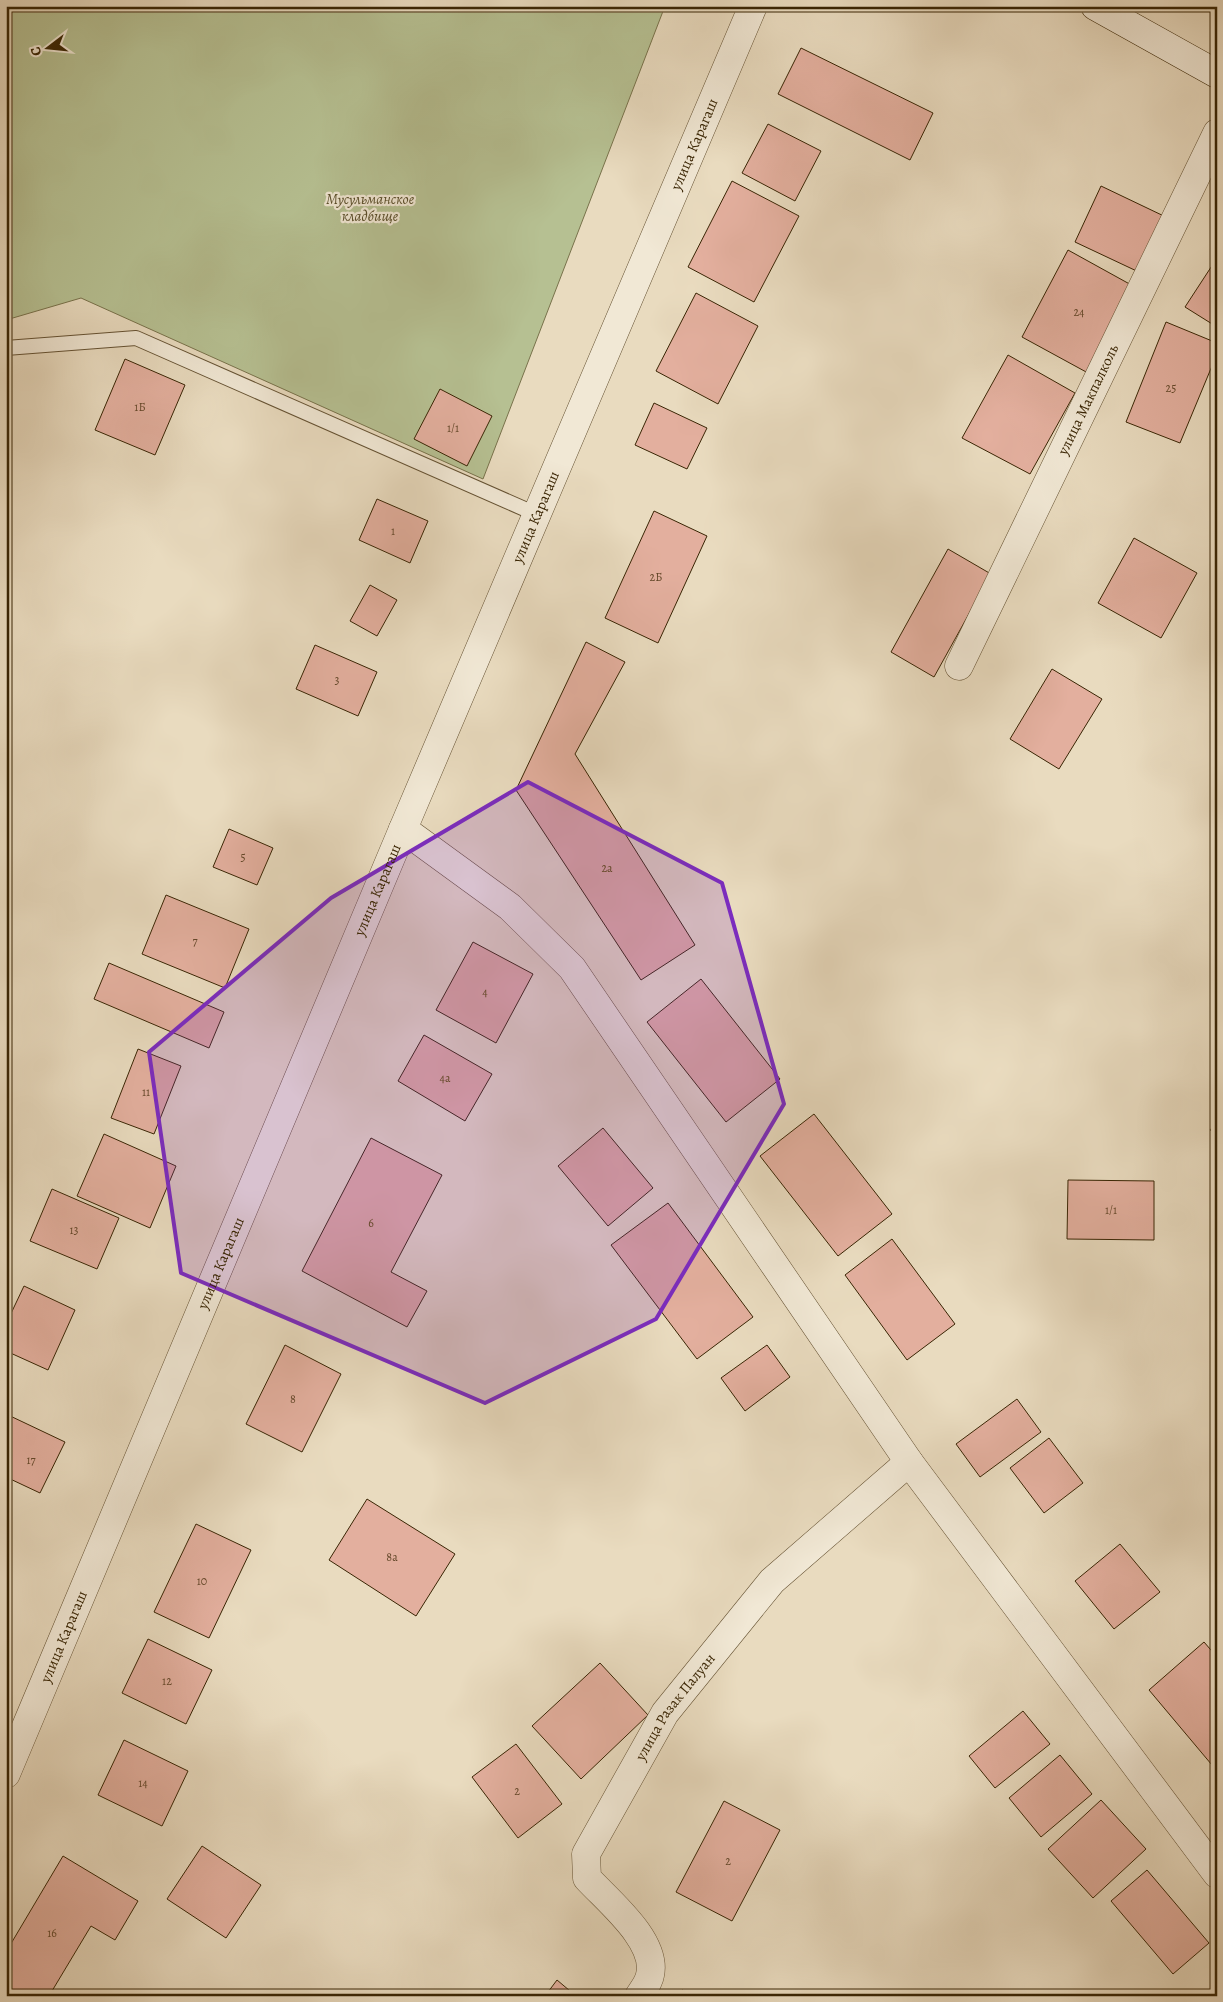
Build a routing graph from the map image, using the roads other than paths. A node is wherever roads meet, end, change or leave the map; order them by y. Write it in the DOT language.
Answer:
graph roads {
  1 [pos="753,6"];
  2 [pos="1095,6"];
  3 [pos="1217,74"];
  4 [pos="1217,133"];
  5 [pos="6,348"];
  6 [pos="536,514"];
  7 [pos="959,666"];
  8 [pos="402,829"];
  9 [pos="909,1462"];
  10 [pos="6,1774"];
  11 [pos="1217,1874"];
  12 [pos="639,1996"];
  1 -- 6 [label="street, улица Карагаш"];
  2 -- 3 [label="street"];
  4 -- 7 [label="street, улица Макпалколь"];
  5 -- 6 [label="lane"];
  6 -- 8 [label="street, улица Карагаш"];
  8 -- 9 [label="street"];
  8 -- 10 [label="street, улица Карагаш"];
  9 -- 11 [label="street"];
  9 -- 12 [label="street, улица Разак Палуан"];
}
